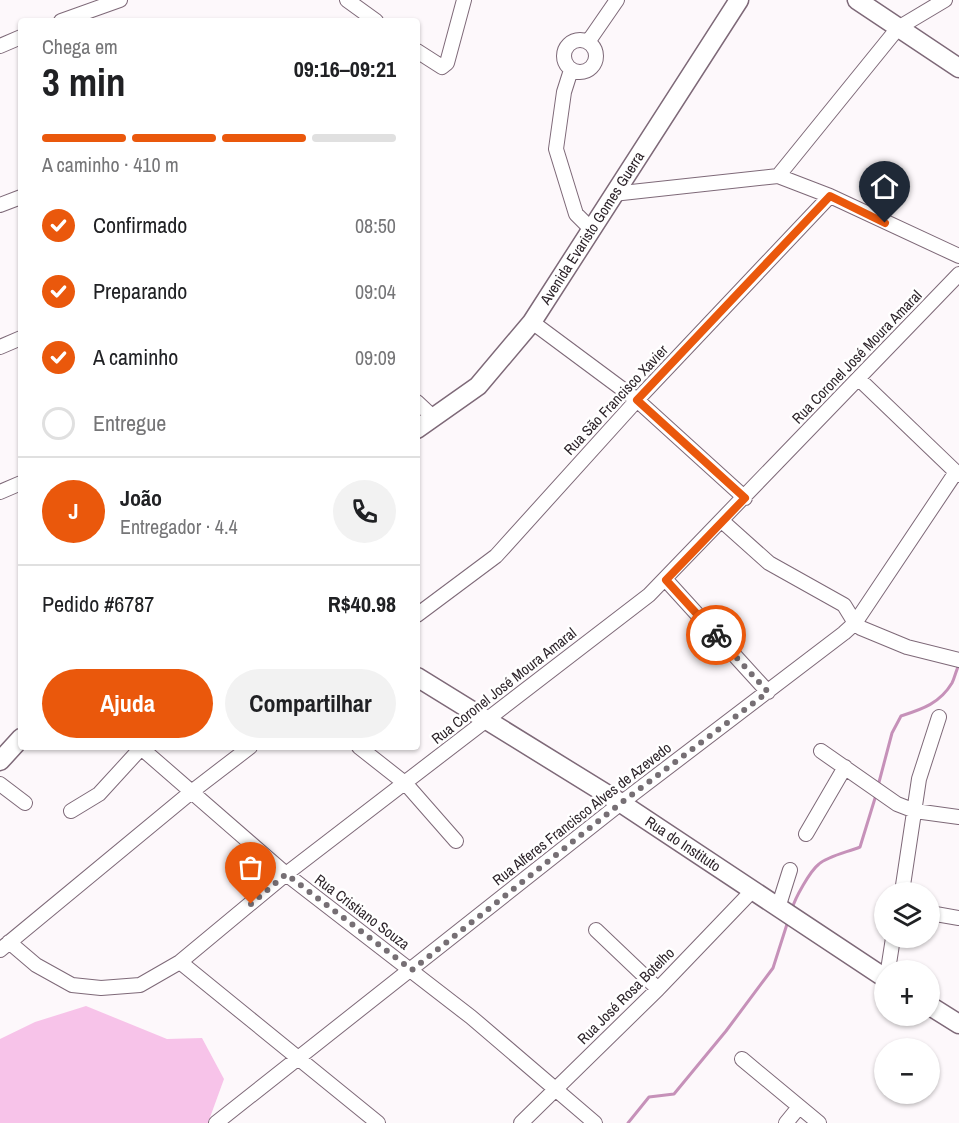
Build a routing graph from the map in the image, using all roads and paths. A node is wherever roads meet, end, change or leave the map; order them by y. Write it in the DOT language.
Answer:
graph roads {
  1 [pos="120,0"];
  2 [pos="347,0"];
  3 [pos="464,0"];
  4 [pos="617,0"];
  5 [pos="739,0"];
  6 [pos="857,0"];
  7 [pos="945,0"];
  8 [pos="69,18"];
  9 [pos="372,18"];
  10 [pos="898,28"];
  11 [pos="18,38"];
  12 [pos="588,42"];
  13 [pos="0,46"];
  14 [pos="420,53"];
  15 [pos="959,68"];
  16 [pos="571,70"];
  17 [pos="778,176"];
  18 [pos="613,194"];
  19 [pos="830,196"];
  20 [pos="18,198"];
  21 [pos="0,205"];
  22 [pos="591,229"];
  23 [pos="959,256"];
  24 [pos="959,274"];
  25 [pos="532,322"];
  26 [pos="18,339"];
  27 [pos="0,347"];
  28 [pos="860,380"];
  29 [pos="637,400"];
  30 [pos="420,405"];
  31 [pos="434,418"];
  32 [pos="420,427"];
  33 [pos="957,473"];
  34 [pos="18,484"];
  35 [pos="0,492"];
  36 [pos="745,498"];
  37 [pos="722,521"];
  38 [pos="666,580"];
  39 [pos="420,613"];
  40 [pos="855,623"];
  41 [pos="959,660"];
  42 [pos="420,679"];
  43 [pos="768,692"];
  44 [pos="939,717"];
  45 [pos="484,721"];
  46 [pos="18,741"];
  47 [pos="138,750"];
  48 [pos="144,750"];
  49 [pos="246,750"];
  50 [pos="363,750"];
  51 [pos="821,751"];
  52 [pos="0,761"];
  53 [pos="845,767"];
  54 [pos="0,784"];
  55 [pos="406,784"];
  56 [pos="190,793"];
  57 [pos="25,803"];
  58 [pos="621,803"];
  59 [pos="71,811"];
  60 [pos="915,811"];
  61 [pos="959,817"];
  62 [pos="806,834"];
  63 [pos="456,842"];
  64 [pos="790,870"];
  65 [pos="286,874"];
  66 [pos="904,882"];
  67 [pos="753,890"];
  68 [pos="778,908"];
  69 [pos="940,915"];
  70 [pos="959,918"];
  71 [pos="596,930"];
  72 [pos="4,946"];
  73 [pos="180,962"];
  74 [pos="412,970"];
  75 [pos="874,971"];
  76 [pos="658,989"];
  77 [pos="940,1012"];
  78 [pos="959,1024"];
  79 [pos="297,1059"];
  80 [pos="742,1059"];
  81 [pos="555,1090"];
  82 [pos="799,1107"];
  83 [pos="216,1123"];
  84 [pos="378,1123"];
  85 [pos="521,1123"];
  86 [pos="595,1123"];
  87 [pos="786,1123"];
  88 [pos="819,1123"];
  1 -- 8 [label="street"];
  2 -- 9 [label="street"];
  3 -- 14 [label="street"];
  4 -- 12 [label="street"];
  5 -- 18 [label="main road, Avenida Evaristo Gomes Guerra"];
  6 -- 10 [label="main road"];
  7 -- 10 [label="street"];
  10 -- 15 [label="main road"];
  10 -- 17 [label="street"];
  11 -- 13 [label="street"];
  12 -- 16 [label="street"];
  12 -- 16 [label="street"];
  16 -- 22 [label="street"];
  17 -- 18 [label="street"];
  17 -- 19 [label="street"];
  18 -- 22 [label="main road, Avenida Evaristo Gomes Guerra"];
  19 -- 23 [label="street"];
  19 -- 29 [label="street, Rua São Francisco Xavier"];
  20 -- 21 [label="street"];
  22 -- 25 [label="main road, Avenida Evaristo Gomes Guerra"];
  24 -- 28 [label="street, Rua Coronel José Moura Amaral"];
  25 -- 29 [label="street"];
  25 -- 31 [label="main road, Avenida Evaristo Gomes Guerra"];
  26 -- 27 [label="street"];
  28 -- 33 [label="street"];
  28 -- 36 [label="street, Rua Coronel José Moura Amaral"];
  29 -- 36 [label="street"];
  29 -- 39 [label="street, Rua São Francisco Xavier"];
  30 -- 31 [label="street"];
  31 -- 32 [label="main road, Avenida Evaristo Gomes Guerra"];
  33 -- 40 [label="street, Rua Alferes Francisco Alves de Azevedo"];
  34 -- 35 [label="street"];
  36 -- 37 [label="street, Rua Coronel José Moura Amaral"];
  37 -- 38 [label="street, Rua Coronel José Moura Amaral"];
  37 -- 40 [label="street"];
  38 -- 43 [label="street"];
  38 -- 45 [label="street, Rua Coronel José Moura Amaral"];
  40 -- 41 [label="street"];
  40 -- 43 [label="street, Rua Alferes Francisco Alves de Azevedo"];
  42 -- 45 [label="main road, Rua do Instituto"];
  43 -- 58 [label="street, Rua Alferes Francisco Alves de Azevedo"];
  44 -- 60 [label="street"];
  45 -- 55 [label="street, Rua Coronel José Moura Amaral"];
  45 -- 58 [label="main road, Rua do Instituto"];
  46 -- 52 [label="main road"];
  47 -- 59 [label="street"];
  48 -- 56 [label="street, Rua Cristiano Souza"];
  49 -- 56 [label="street"];
  50 -- 55 [label="street"];
  51 -- 53 [label="street"];
  53 -- 60 [label="street"];
  53 -- 62 [label="street"];
  54 -- 57 [label="street"];
  55 -- 63 [label="street"];
  55 -- 65 [label="street, Rua Coronel José Moura Amaral"];
  56 -- 65 [label="street, Rua Cristiano Souza"];
  56 -- 72 [label="street"];
  58 -- 67 [label="main road, Rua do Instituto"];
  58 -- 74 [label="street, Rua Alferes Francisco Alves de Azevedo"];
  60 -- 61 [label="street"];
  60 -- 66 [label="street"];
  64 -- 68 [label="street"];
  65 -- 73 [label="street, Rua Coronel José Moura Amaral"];
  65 -- 74 [label="street, Rua Cristiano Souza"];
  67 -- 68 [label="main road, Rua do Instituto"];
  67 -- 76 [label="street, Rua José Rosa Botelho"];
  68 -- 75 [label="main road, Rua do Instituto"];
  69 -- 70 [label="street"];
  71 -- 76 [label="street"];
  72 -- 73 [label="street, Rua Coronel José Moura Amaral"];
  73 -- 79 [label="street"];
  74 -- 79 [label="street, Rua Alferes Francisco Alves de Azevedo"];
  74 -- 81 [label="street, Rua Cristiano Souza"];
  76 -- 81 [label="street, Rua José Rosa Botelho"];
  77 -- 78 [label="main road"];
  79 -- 83 [label="street, Rua Alferes Francisco Alves de Azevedo"];
  79 -- 84 [label="street"];
  80 -- 82 [label="street"];
  81 -- 85 [label="street, Rua José Rosa Botelho"];
  81 -- 86 [label="street, Rua Cristiano Souza"];
  82 -- 87 [label="street"];
  82 -- 88 [label="street"];
}
